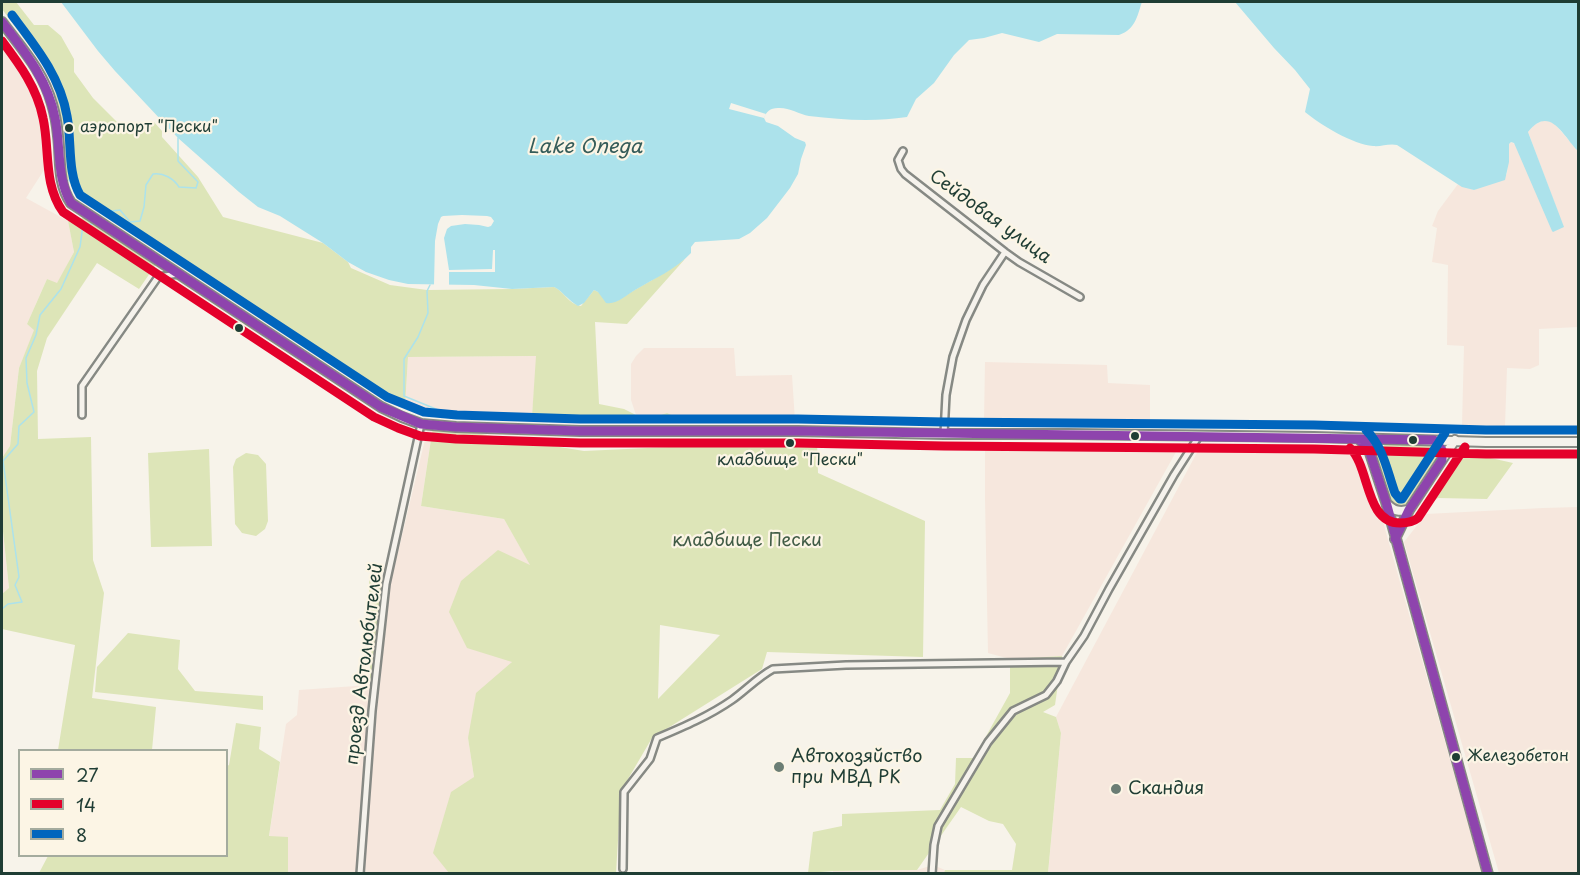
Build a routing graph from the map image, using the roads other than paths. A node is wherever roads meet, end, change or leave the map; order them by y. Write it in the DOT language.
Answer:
graph roads {
  1 [pos="2,22"];
  2 [pos="903,151"];
  3 [pos="1005,252"];
  4 [pos="178,274"];
  5 [pos="1080,297"];
  6 [pos="82,415"];
  7 [pos="422,424"];
  8 [pos="944,434"];
  9 [pos="1198,436"];
  10 [pos="1358,439"];
  11 [pos="1385,440"];
  12 [pos="1434,440"];
  13 [pos="1455,441"];
  14 [pos="1578,442"];
  15 [pos="1371,455"];
  16 [pos="1442,460"];
  17 [pos="1386,502"];
  18 [pos="1409,510"];
  19 [pos="1395,539"];
  20 [pos="1066,662"];
  21 [pos="623,868"];
  22 [pos="360,873"];
  23 [pos="932,873"];
  24 [pos="1488,873"];
  1 -- 4 [label="main road"];
  2 -- 3 [label="street, Сейдовая улица"];
  3 -- 5 [label="street, Сейдовая улица"];
  3 -- 8 [label="street"];
  4 -- 6 [label="street"];
  4 -- 7 [label="main road"];
  7 -- 8 [label="main road"];
  7 -- 22 [label="street, проезд Автолюбителей"];
  8 -- 9 [label="main road"];
  9 -- 10 [label="main road"];
  9 -- 20 [label="street"];
  10 -- 11 [label="main road"];
  10 -- 15 [label="main road"];
  11 -- 12 [label="main road"];
  11 -- 15 [label="main road"];
  12 -- 13 [label="main road"];
  12 -- 16 [label="main road"];
  13 -- 14 [label="main road"];
  13 -- 16 [label="main road"];
  15 -- 17 [label="main road"];
  16 -- 18 [label="main road"];
  17 -- 18 [label="main road"];
  17 -- 19 [label="main road"];
  18 -- 19 [label="main road"];
  19 -- 24 [label="main road"];
  20 -- 21 [label="street"];
  20 -- 23 [label="street"];
}
